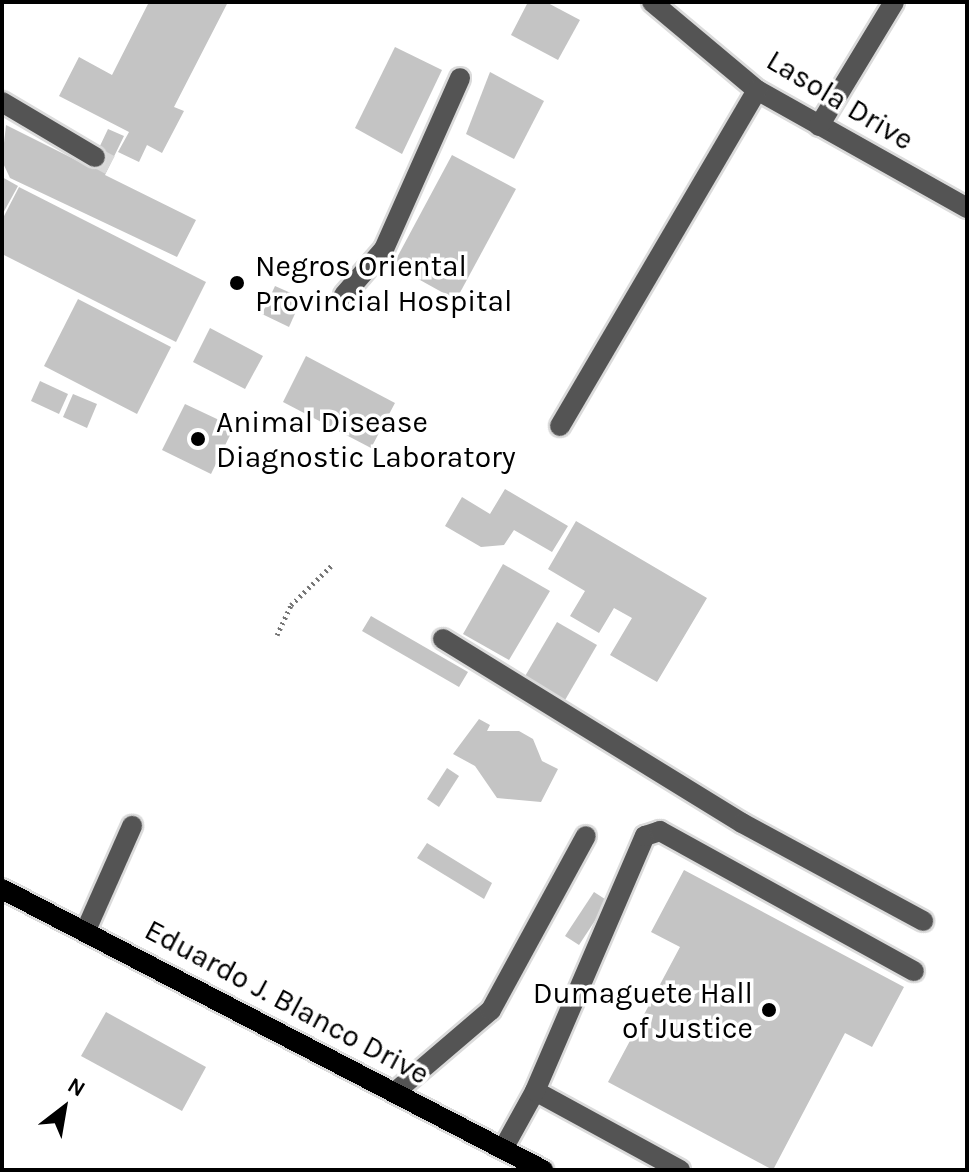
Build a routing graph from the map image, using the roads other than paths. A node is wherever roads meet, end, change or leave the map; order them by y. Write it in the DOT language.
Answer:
graph roads {
  1 [pos="652,2"];
  2 [pos="894,2"];
  3 [pos="460,78"];
  4 [pos="757,90"];
  5 [pos="2,102"];
  6 [pos="819,126"];
  7 [pos="95,157"];
  8 [pos="967,208"];
  9 [pos="344,295"];
  10 [pos="560,426"];
  11 [pos="443,639"];
  12 [pos="132,826"];
  13 [pos="586,836"];
  14 [pos="2,889"];
  15 [pos="923,921"];
  16 [pos="86,930"];
  17 [pos="914,971"];
  18 [pos="535,1091"];
  19 [pos="395,1092"];
  20 [pos="503,1149"];
  21 [pos="543,1170"];
  22 [pos="680,1170"];
  1 -- 4 [label="street, Lasola Drive"];
  2 -- 6 [label="street"];
  3 -- 9 [label="street"];
  4 -- 6 [label="street, Lasola Drive"];
  4 -- 10 [label="street"];
  5 -- 7 [label="street"];
  6 -- 8 [label="street, Lasola Drive"];
  11 -- 15 [label="street"];
  12 -- 16 [label="street"];
  13 -- 19 [label="street"];
  14 -- 16 [label="main road, Eduardo J. Blanco Drive"];
  16 -- 19 [label="main road, Eduardo J. Blanco Drive"];
  17 -- 18 [label="street"];
  18 -- 20 [label="street"];
  18 -- 22 [label="street"];
  19 -- 20 [label="main road, Eduardo J. Blanco Drive"];
  20 -- 21 [label="main road, Eduardo J. Blanco Drive"];
}
